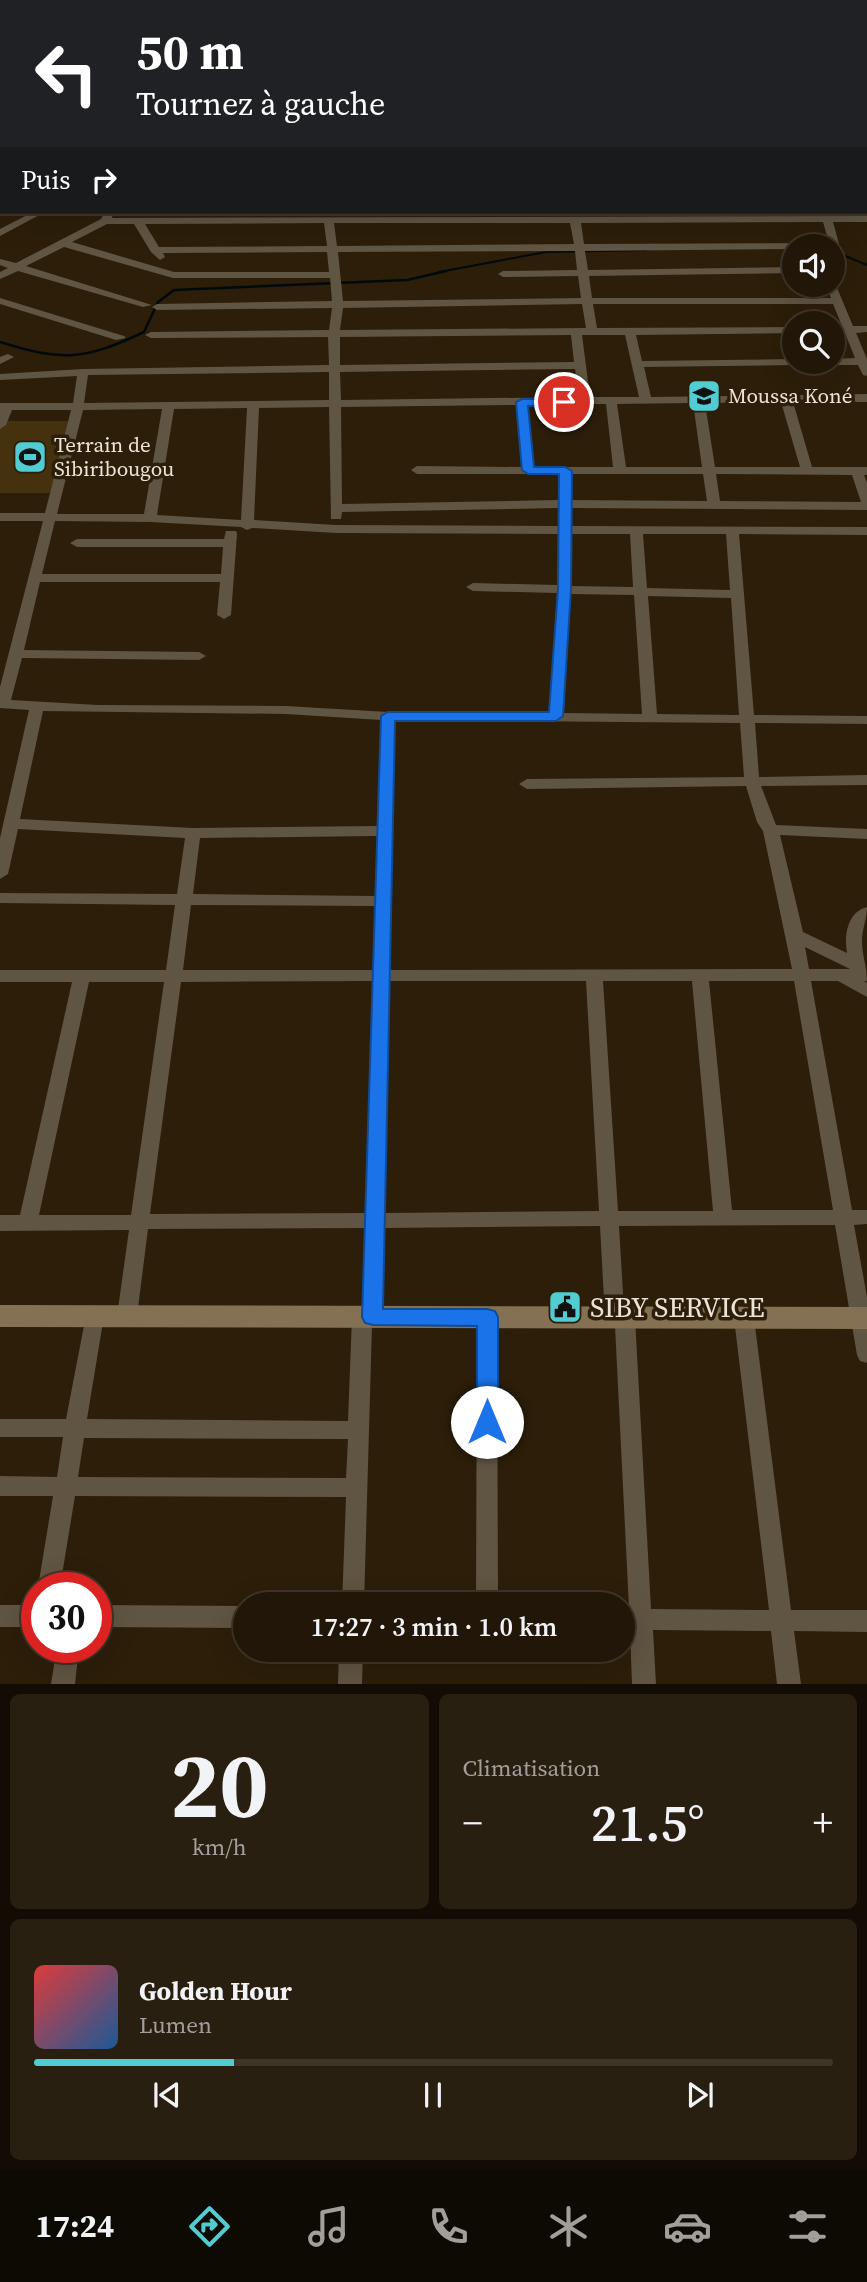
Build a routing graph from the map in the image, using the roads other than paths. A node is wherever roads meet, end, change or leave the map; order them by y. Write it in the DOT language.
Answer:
graph roads {
  1 [pos="36,214"];
  2 [pos="107,214"];
  3 [pos="689,215"];
  4 [pos="313,216"];
  5 [pos="494,216"];
  6 [pos="827,218"];
  7 [pos="575,219"];
  8 [pos="867,219"];
  9 [pos="137,220"];
  10 [pos="329,220"];
  11 [pos="0,222"];
  12 [pos="13,226"];
  13 [pos="0,233"];
  14 [pos="63,243"];
  15 [pos="581,249"];
  16 [pos="155,250"];
  17 [pos="333,250"];
  18 [pos="0,262"];
  19 [pos="18,267"];
  20 [pos="782,270"];
  21 [pos="503,274"];
  22 [pos="584,274"];
  23 [pos="173,275"];
  24 [pos="333,275"];
  25 [pos="0,276"];
  26 [pos="835,297"];
  27 [pos="0,301"];
  28 [pos="588,301"];
  29 [pos="836,301"];
  30 [pos="338,304"];
  31 [pos="782,330"];
  32 [pos="845,330"];
  33 [pos="850,330"];
  34 [pos="867,330"];
  35 [pos="630,331"];
  36 [pos="576,332"];
  37 [pos="592,332"];
  38 [pos="334,334"];
  39 [pos="151,335"];
  40 [pos="121,338"];
  41 [pos="782,362"];
  42 [pos="637,364"];
  43 [pos="845,364"];
  44 [pos="580,365"];
  45 [pos="865,367"];
  46 [pos="335,368"];
  47 [pos="83,372"];
  48 [pos="0,377"];
  49 [pos="867,398"];
  50 [pos="786,399"];
  51 [pos="611,400"];
  52 [pos="646,401"];
  53 [pos="699,401"];
  54 [pos="522,402"];
  55 [pos="585,402"];
  56 [pos="335,404"];
  57 [pos="169,405"];
  58 [pos="253,405"];
  59 [pos="78,406"];
  60 [pos="4,407"];
  61 [pos="0,425"];
  62 [pos="417,470"];
  63 [pos="528,470"];
  64 [pos="620,470"];
  65 [pos="565,471"];
  66 [pos="709,471"];
  67 [pos="807,471"];
  68 [pos="862,471"];
  69 [pos="867,504"];
  70 [pos="566,505"];
  71 [pos="714,505"];
  72 [pos="335,508"];
  73 [pos="0,517"];
  74 [pos="50,517"];
  75 [pos="150,517"];
  76 [pos="232,524"];
  77 [pos="247,526"];
  78 [pos="336,529"];
  79 [pos="566,529"];
  80 [pos="732,530"];
  81 [pos="636,531"];
  82 [pos="867,531"];
  83 [pos="77,543"];
  84 [pos="230,543"];
  85 [pos="35,578"];
  86 [pos="228,578"];
  87 [pos="473,587"];
  88 [pos="564,589"];
  89 [pos="640,591"];
  90 [pos="736,594"];
  91 [pos="224,615"];
  92 [pos="16,654"];
  93 [pos="200,656"];
  94 [pos="1,704"];
  95 [pos="37,705"];
  96 [pos="388,716"];
  97 [pos="556,716"];
  98 [pos="650,718"];
  99 [pos="746,719"];
  100 [pos="867,720"];
  101 [pos="867,780"];
  102 [pos="752,781"];
  103 [pos="527,784"];
  104 [pos="11,824"];
  105 [pos="386,831"];
  106 [pos="771,831"];
  107 [pos="193,834"];
  108 [pos="867,834"];
  109 [pos="0,874"];
  110 [pos="0,898"];
  111 [pos="184,900"];
  112 [pos="384,901"];
  113 [pos="867,912"];
  114 [pos="795,934"];
  115 [pos="0,976"];
  116 [pos="82,976"];
  117 [pos="173,976"];
  118 [pos="382,976"];
  119 [pos="594,976"];
  120 [pos="701,976"];
  121 [pos="802,976"];
  122 [pos="863,977"];
  123 [pos="844,1217"];
  124 [pos="867,1217"];
  125 [pos="723,1218"];
  126 [pos="609,1219"];
  127 [pos="376,1221"];
  128 [pos="140,1222"];
  129 [pos="0,1223"];
  130 [pos="29,1223"];
  131 [pos="0,1316"];
  132 [pos="94,1316"];
  133 [pos="127,1316"];
  134 [pos="367,1317"];
  135 [pos="487,1317"];
  136 [pos="620,1318"];
  137 [pos="744,1318"];
  138 [pos="864,1318"];
  139 [pos="867,1355"];
  140 [pos="0,1428"];
  141 [pos="76,1428"];
  142 [pos="358,1430"];
  143 [pos="0,1486"];
  144 [pos="66,1486"];
  145 [pos="356,1488"];
  146 [pos="52,1572"];
  147 [pos="353,1592"];
  148 [pos="487,1592"];
  149 [pos="631,1592"];
  150 [pos="0,1616"];
  151 [pos="21,1616"];
  152 [pos="112,1616"];
  153 [pos="233,1617"];
  154 [pos="635,1619"];
  155 [pos="781,1620"];
  156 [pos="867,1621"];
  157 [pos="635,1635"];
  158 [pos="351,1662"];
  159 [pos="66,1663"];
  160 [pos="63,1684"];
  161 [pos="350,1684"];
  162 [pos="644,1684"];
  163 [pos="789,1684"];
  1 -- 12 [label="street"];
  2 -- 9 [label="street"];
  2 -- 14 [label="street"];
  3 -- 6 [label="street"];
  3 -- 7 [label="street"];
  4 -- 9 [label="street"];
  4 -- 10 [label="street"];
  5 -- 7 [label="street"];
  5 -- 10 [label="street"];
  6 -- 8 [label="street"];
  6 -- 15 [label="street"];
  7 -- 15 [label="street"];
  9 -- 16 [label="street"];
  10 -- 17 [label="street"];
  11 -- 12 [label="street"];
  12 -- 13 [label="street"];
  14 -- 19 [label="street"];
  14 -- 23 [label="street"];
  15 -- 17 [label="street"];
  15 -- 22 [label="street"];
  16 -- 17 [label="street"];
  16 -- 23 [label="street"];
  17 -- 24 [label="street"];
  18 -- 19 [label="street"];
  19 -- 25 [label="street"];
  19 -- 30 [label="street"];
  20 -- 22 [label="street"];
  21 -- 22 [label="street"];
  22 -- 28 [label="street"];
  23 -- 24 [label="street"];
  24 -- 30 [label="street"];
  26 -- 29 [label="street"];
  27 -- 40 [label="street"];
  28 -- 29 [label="street"];
  28 -- 30 [label="street"];
  28 -- 37 [label="street"];
  29 -- 33 [label="street"];
  30 -- 38 [label="street"];
  31 -- 35 [label="street"];
  32 -- 33 [label="street"];
  33 -- 34 [label="street"];
  33 -- 45 [label="street"];
  35 -- 37 [label="street"];
  35 -- 42 [label="street"];
  36 -- 37 [label="street"];
  36 -- 38 [label="street"];
  36 -- 44 [label="street"];
  38 -- 39 [label="street"];
  38 -- 46 [label="street"];
  41 -- 42 [label="street"];
  42 -- 52 [label="street"];
  43 -- 45 [label="street"];
  44 -- 46 [label="street"];
  44 -- 55 [label="street"];
  46 -- 47 [label="street"];
  46 -- 56 [label="street"];
  47 -- 48 [label="street"];
  47 -- 59 [label="street"];
  49 -- 50 [label="street"];
  50 -- 53 [label="street"];
  50 -- 67 [label="street"];
  51 -- 52 [label="street"];
  51 -- 55 [label="street"];
  51 -- 64 [label="street"];
  52 -- 53 [label="street"];
  53 -- 66 [label="street"];
  54 -- 55 [label="street"];
  54 -- 56 [label="street"];
  54 -- 63 [label="street"];
  56 -- 58 [label="street"];
  56 -- 72 [label="street"];
  57 -- 58 [label="street"];
  57 -- 59 [label="street"];
  57 -- 75 [label="street"];
  58 -- 77 [label="street"];
  59 -- 60 [label="street"];
  59 -- 74 [label="street"];
  60 -- 61 [label="street"];
  62 -- 63 [label="street"];
  63 -- 65 [label="street"];
  64 -- 65 [label="street"];
  64 -- 66 [label="street"];
  65 -- 70 [label="street"];
  66 -- 67 [label="street"];
  66 -- 71 [label="street"];
  67 -- 68 [label="street"];
  68 -- 69 [label="street"];
  69 -- 71 [label="street"];
  70 -- 71 [label="street"];
  70 -- 72 [label="street"];
  70 -- 79 [label="street"];
  72 -- 78 [label="street"];
  73 -- 74 [label="street"];
  74 -- 75 [label="street"];
  74 -- 85 [label="street"];
  75 -- 76 [label="street"];
  76 -- 77 [label="street"];
  76 -- 84 [label="street"];
  77 -- 78 [label="street"];
  78 -- 79 [label="street"];
  79 -- 81 [label="street"];
  79 -- 88 [label="street"];
  80 -- 81 [label="street"];
  80 -- 82 [label="street"];
  80 -- 90 [label="street"];
  81 -- 89 [label="street"];
  83 -- 84 [label="street"];
  84 -- 86 [label="street"];
  85 -- 86 [label="street"];
  85 -- 92 [label="street"];
  86 -- 91 [label="street"];
  87 -- 88 [label="street"];
  88 -- 89 [label="street"];
  88 -- 97 [label="street"];
  89 -- 90 [label="street"];
  89 -- 98 [label="street"];
  90 -- 99 [label="street"];
  92 -- 93 [label="street"];
  92 -- 94 [label="street"];
  94 -- 95 [label="street"];
  95 -- 96 [label="street"];
  95 -- 104 [label="street"];
  96 -- 97 [label="street"];
  96 -- 105 [label="street"];
  97 -- 98 [label="street"];
  98 -- 99 [label="street"];
  99 -- 100 [label="street"];
  99 -- 102 [label="street"];
  101 -- 102 [label="street"];
  102 -- 103 [label="street"];
  102 -- 106 [label="street"];
  104 -- 107 [label="street"];
  104 -- 109 [label="street"];
  105 -- 107 [label="street"];
  105 -- 112 [label="street"];
  106 -- 108 [label="street"];
  106 -- 114 [label="street"];
  107 -- 111 [label="street"];
  110 -- 111 [label="street"];
  111 -- 112 [label="street"];
  111 -- 117 [label="street"];
  112 -- 118 [label="street"];
  113 -- 122 [label="street"];
  114 -- 121 [label="street"];
  114 -- 122 [label="street"];
  115 -- 116 [label="street"];
  116 -- 117 [label="street"];
  116 -- 130 [label="street"];
  117 -- 118 [label="street"];
  117 -- 128 [label="street"];
  118 -- 119 [label="street"];
  118 -- 127 [label="street"];
  119 -- 120 [label="street"];
  119 -- 126 [label="street"];
  120 -- 121 [label="street"];
  120 -- 125 [label="street"];
  121 -- 122 [label="street"];
  121 -- 123 [label="street"];
  123 -- 124 [label="street"];
  123 -- 125 [label="street"];
  123 -- 138 [label="street"];
  125 -- 126 [label="street"];
  126 -- 127 [label="street"];
  126 -- 136 [label="street"];
  127 -- 128 [label="street"];
  127 -- 134 [label="street"];
  128 -- 130 [label="street"];
  128 -- 133 [label="street"];
  129 -- 130 [label="street"];
  131 -- 132 [label="street"];
  132 -- 133 [label="street"];
  132 -- 141 [label="street"];
  133 -- 134 [label="street"];
  134 -- 135 [label="street"];
  134 -- 142 [label="street"];
  135 -- 136 [label="street"];
  135 -- 148 [label="street"];
  136 -- 137 [label="street"];
  136 -- 149 [label="street"];
  137 -- 138 [label="street"];
  137 -- 155 [label="street"];
  138 -- 139 [label="street"];
  140 -- 141 [label="street"];
  141 -- 142 [label="street"];
  141 -- 144 [label="street"];
  142 -- 145 [label="street"];
  143 -- 144 [label="street"];
  144 -- 145 [label="street"];
  144 -- 146 [label="street"];
  145 -- 147 [label="street"];
  150 -- 151 [label="street"];
  152 -- 153 [label="street"];
  154 -- 155 [label="street"];
  155 -- 156 [label="street"];
  155 -- 163 [label="street"];
  157 -- 162 [label="street"];
  158 -- 161 [label="street"];
  159 -- 160 [label="street"];
}
